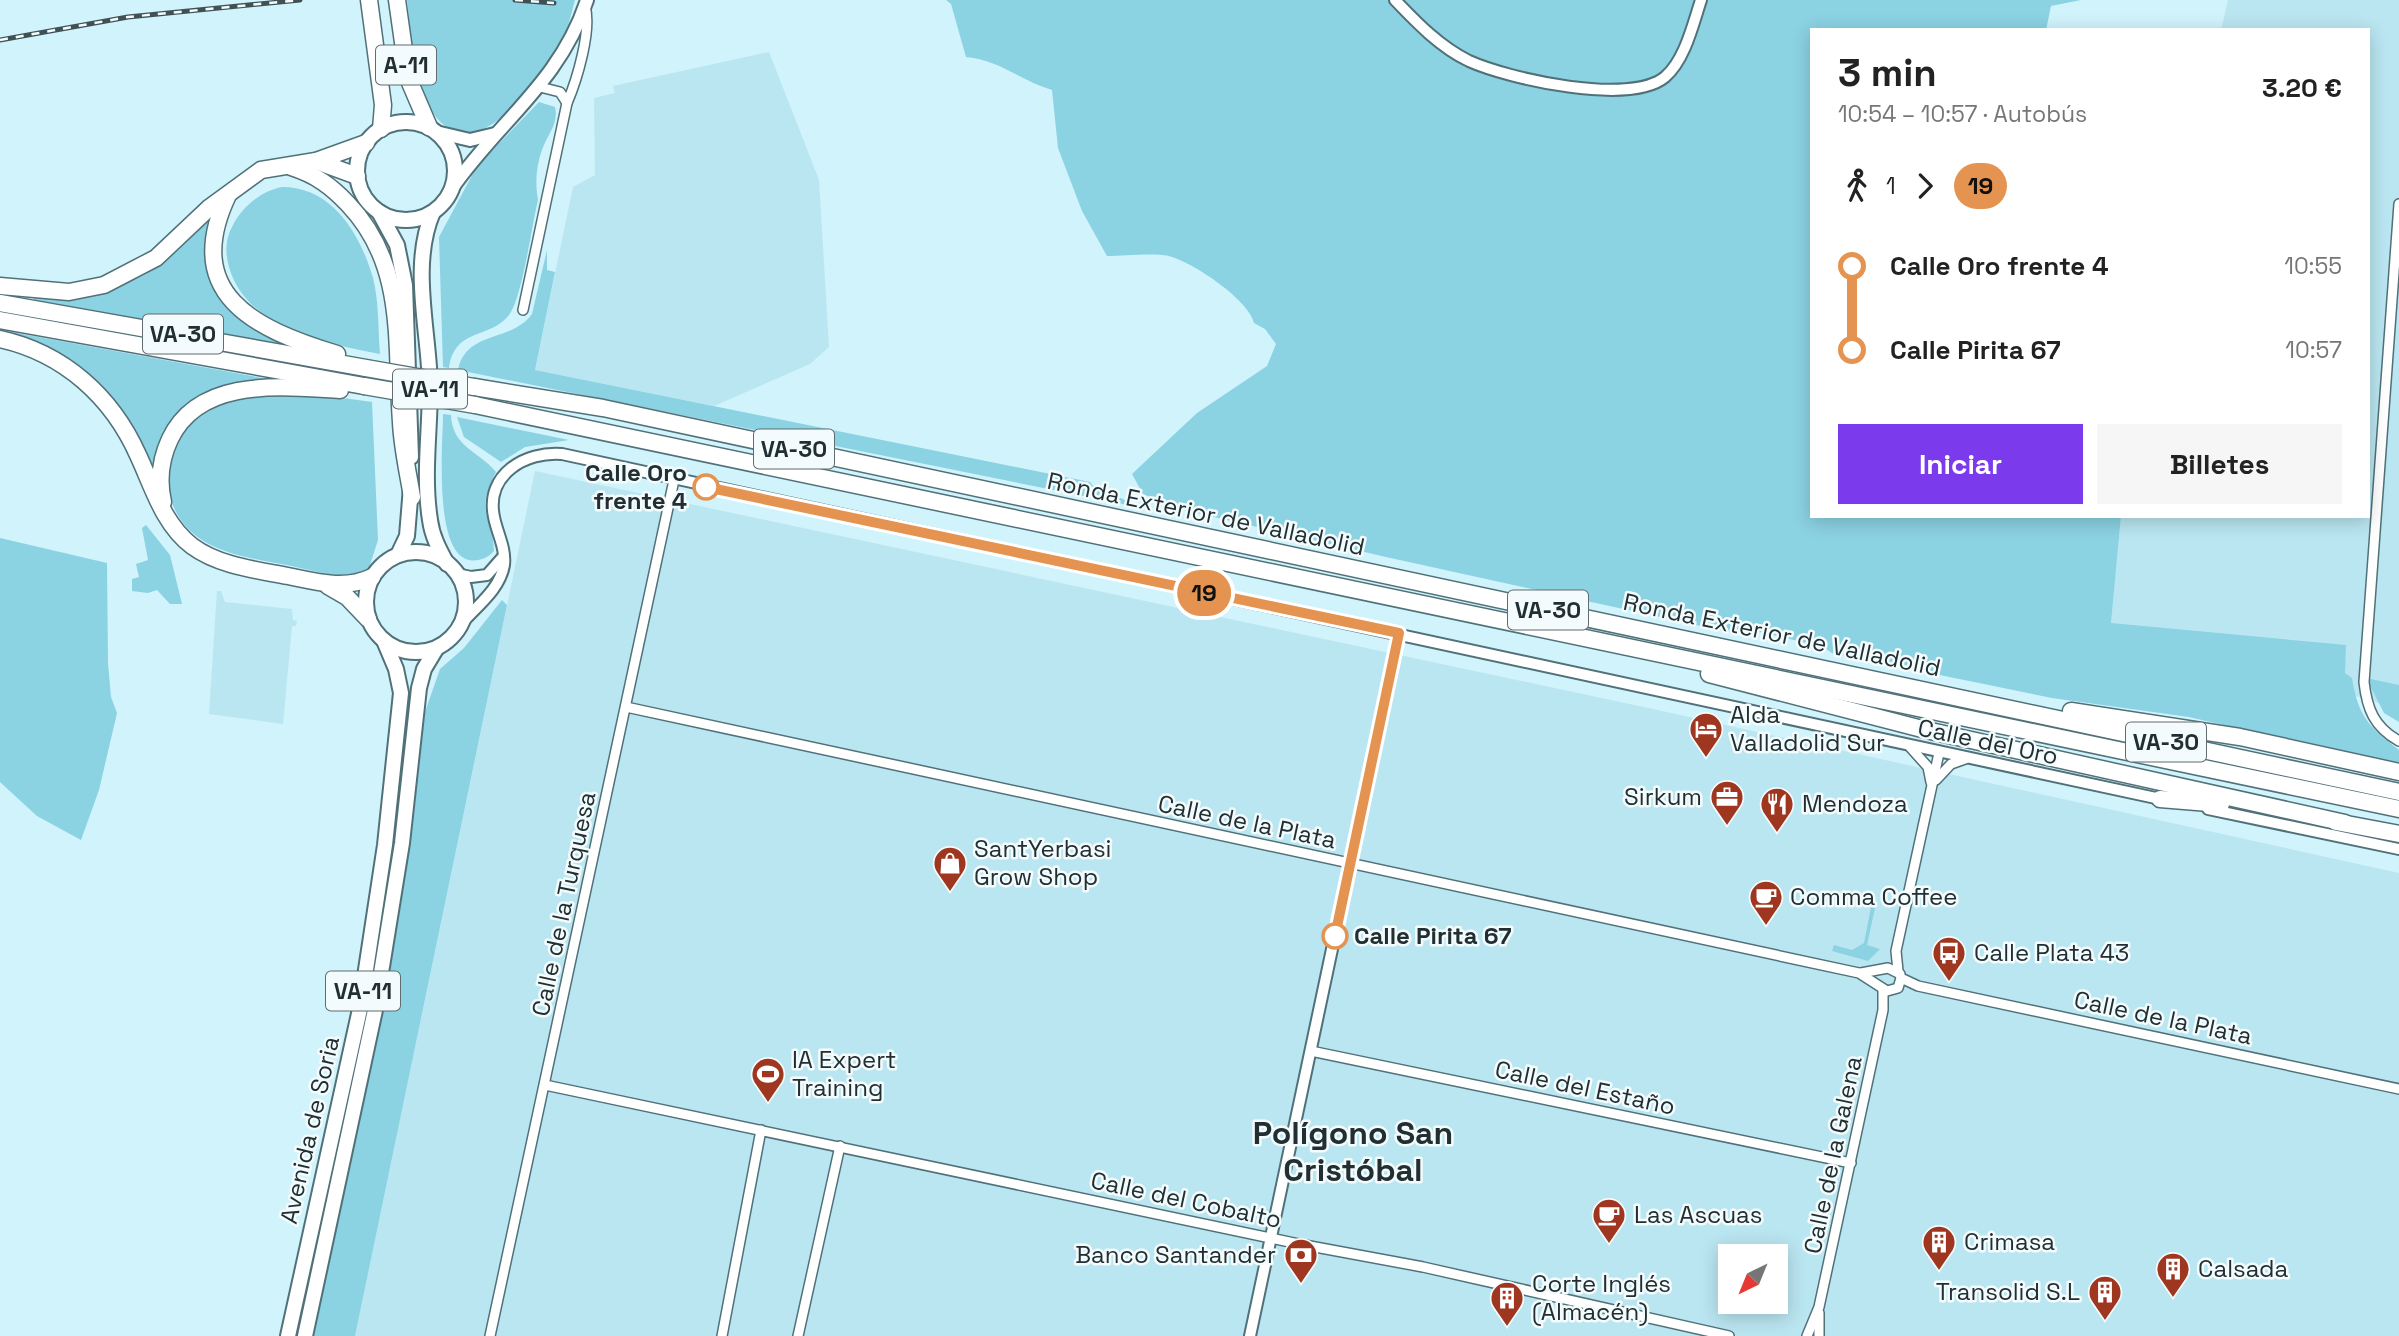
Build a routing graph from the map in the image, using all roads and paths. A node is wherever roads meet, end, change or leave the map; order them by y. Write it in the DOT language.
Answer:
graph roads {
  1 [pos="369,0"];
  2 [pos="397,0"];
  3 [pos="1395,0"];
  4 [pos="1701,0"];
  5 [pos="586,3"];
  6 [pos="540,87"];
  7 [pos="567,103"];
  8 [pos="381,129"];
  9 [pos="433,130"];
  10 [pos="495,134"];
  11 [pos="366,143"];
  12 [pos="316,161"];
  13 [pos="285,165"];
  14 [pos="358,176"];
  15 [pos="453,187"];
  16 [pos="230,193"];
  17 [pos="2399,204"];
  18 [pos="379,212"];
  19 [pos="433,212"];
  20 [pos="0,286"];
  21 [pos="0,303"];
  22 [pos="523,310"];
  23 [pos="0,320"];
  24 [pos="0,339"];
  25 [pos="366,369"];
  26 [pos="364,386"];
  27 [pos="674,480"];
  28 [pos="412,497"];
  29 [pos="171,524"];
  30 [pos="504,552"];
  31 [pos="398,555"];
  32 [pos="452,569"];
  33 [pos="372,577"];
  34 [pos="319,582"];
  35 [pos="368,619"];
  36 [pos="463,622"];
  37 [pos="1399,633"];
  38 [pos="385,643"];
  39 [pos="1637,648"];
  40 [pos="436,649"];
  41 [pos="1933,690"];
  42 [pos="626,707"];
  43 [pos="2399,741"];
  44 [pos="1910,747"];
  45 [pos="1939,753"];
  46 [pos="1965,759"];
  47 [pos="2399,772"];
  48 [pos="1931,787"];
  49 [pos="2399,792"];
  50 [pos="2161,799"];
  51 [pos="2399,809"];
  52 [pos="2346,823"];
  53 [pos="2399,834"];
  54 [pos="2399,849"];
  55 [pos="1351,864"];
  56 [pos="1896,951"];
  57 [pos="1883,970"];
  58 [pos="1859,973"];
  59 [pos="1900,975"];
  60 [pos="1918,985"];
  61 [pos="1881,986"];
  62 [pos="1896,989"];
  63 [pos="1883,1010"];
  64 [pos="1311,1051"];
  65 [pos="545,1085"];
  66 [pos="2399,1089"];
  67 [pos="761,1130"];
  68 [pos="839,1146"];
  69 [pos="1851,1163"];
  70 [pos="1271,1238"];
  71 [pos="1819,1307"];
  72 [pos="288,1336"];
  73 [pos="305,1336"];
  74 [pos="491,1336"];
  75 [pos="722,1336"];
  76 [pos="798,1336"];
  77 [pos="1250,1336"];
  78 [pos="1729,1336"];
  79 [pos="1807,1336"];
  80 [pos="1819,1336"];
  1 -- 8 [label="highway, A-11"];
  2 -- 9 [label="highway, A-11"];
  3 -- 4 [label="street"];
  5 -- 6 [label="main road"];
  5 -- 7 [label="street"];
  6 -- 7 [label="street"];
  6 -- 10 [label="main road"];
  7 -- 22 [label="street"];
  8 -- 9 [label="highway"];
  8 -- 11 [label="highway"];
  9 -- 10 [label="main road"];
  9 -- 15 [label="highway"];
  10 -- 15 [label="main road"];
  11 -- 12 [label="highway"];
  11 -- 14 [label="highway"];
  12 -- 13 [label="highway"];
  12 -- 14 [label="highway"];
  13 -- 16 [label="highway"];
  13 -- 28 [label="highway"];
  14 -- 18 [label="highway, VA-11"];
  15 -- 19 [label="highway, VA-11"];
  16 -- 20 [label="highway"];
  16 -- 25 [label="highway"];
  17 -- 43 [label="street"];
  18 -- 19 [label="highway"];
  18 -- 28 [label="highway, VA-11"];
  19 -- 32 [label="highway, VA-11"];
  21 -- 25 [label="highway, Ronda Exterior de Valladolid / VA-30"];
  23 -- 26 [label="highway, Ronda Exterior de Valladolid / VA-30"];
  24 -- 29 [label="highway"];
  25 -- 41 [label="highway, Ronda Exterior de Valladolid / VA-30, bridge"];
  26 -- 29 [label="highway"];
  26 -- 39 [label="highway, Ronda Exterior de Valladolid / VA-30, bridge"];
  27 -- 30 [label="street, Calle del Oro"];
  27 -- 37 [label="street, Calle del Oro"];
  27 -- 42 [label="street, Calle de la Turquesa"];
  28 -- 31 [label="highway, VA-11"];
  29 -- 34 [label="highway"];
  30 -- 32 [label="street"];
  30 -- 36 [label="street"];
  31 -- 32 [label="highway"];
  31 -- 33 [label="highway"];
  32 -- 36 [label="highway, VA-11"];
  33 -- 34 [label="highway"];
  33 -- 35 [label="highway"];
  34 -- 35 [label="highway"];
  35 -- 38 [label="highway, VA-11"];
  36 -- 40 [label="highway, VA-11"];
  37 -- 44 [label="street, Calle del Oro"];
  37 -- 55 [label="street"];
  38 -- 40 [label="highway"];
  38 -- 72 [label="highway, Avenida de Soria / VA-11"];
  39 -- 51 [label="highway, Ronda Exterior de Valladolid / VA-30"];
  39 -- 52 [label="highway"];
  40 -- 73 [label="highway, Avenida de Soria / VA-11"];
  41 -- 47 [label="highway"];
  41 -- 49 [label="highway, Ronda Exterior de Valladolid / VA-30"];
  42 -- 55 [label="street, Calle de la Plata"];
  42 -- 65 [label="street, Calle de la Turquesa"];
  44 -- 45 [label="street, Calle del Oro"];
  44 -- 48 [label="street"];
  45 -- 46 [label="street, Calle del Oro"];
  45 -- 48 [label="street"];
  46 -- 48 [label="street"];
  46 -- 50 [label="street, Calle del Oro"];
  48 -- 56 [label="street"];
  50 -- 52 [label="highway"];
  50 -- 54 [label="street, Calle del Oro"];
  52 -- 53 [label="highway"];
  55 -- 58 [label="street, Calle de la Plata"];
  55 -- 64 [label="street"];
  56 -- 57 [label="street"];
  56 -- 59 [label="street"];
  57 -- 58 [label="street, Calle de la Plata"];
  57 -- 59 [label="street, Calle de la Plata"];
  57 -- 61 [label="street, Calle de la Galena"];
  58 -- 61 [label="street, Calle de la Plata"];
  59 -- 60 [label="street, Calle de la Plata"];
  59 -- 62 [label="street, Calle de la Galena"];
  60 -- 62 [label="street, Calle de la Plata"];
  60 -- 66 [label="street, Calle de la Plata"];
  61 -- 62 [label="street, Calle de la Plata"];
  61 -- 63 [label="street, Calle de la Galena"];
  62 -- 63 [label="street, Calle de la Galena"];
  63 -- 69 [label="street, Calle de la Galena"];
  64 -- 69 [label="street, Calle del Estaño"];
  64 -- 70 [label="street"];
  65 -- 67 [label="street, Calle del Cobalto"];
  65 -- 74 [label="street, Calle de la Turquesa"];
  67 -- 68 [label="street, Calle del Cobalto"];
  67 -- 75 [label="street"];
  68 -- 70 [label="street, Calle del Cobalto"];
  68 -- 76 [label="street"];
  69 -- 71 [label="street, Calle de la Galena"];
  70 -- 77 [label="street"];
  70 -- 78 [label="street, Calle del Cobalto"];
  71 -- 79 [label="street, Calle de la Galena"];
  71 -- 80 [label="street, Calle de la Galena"];
}
